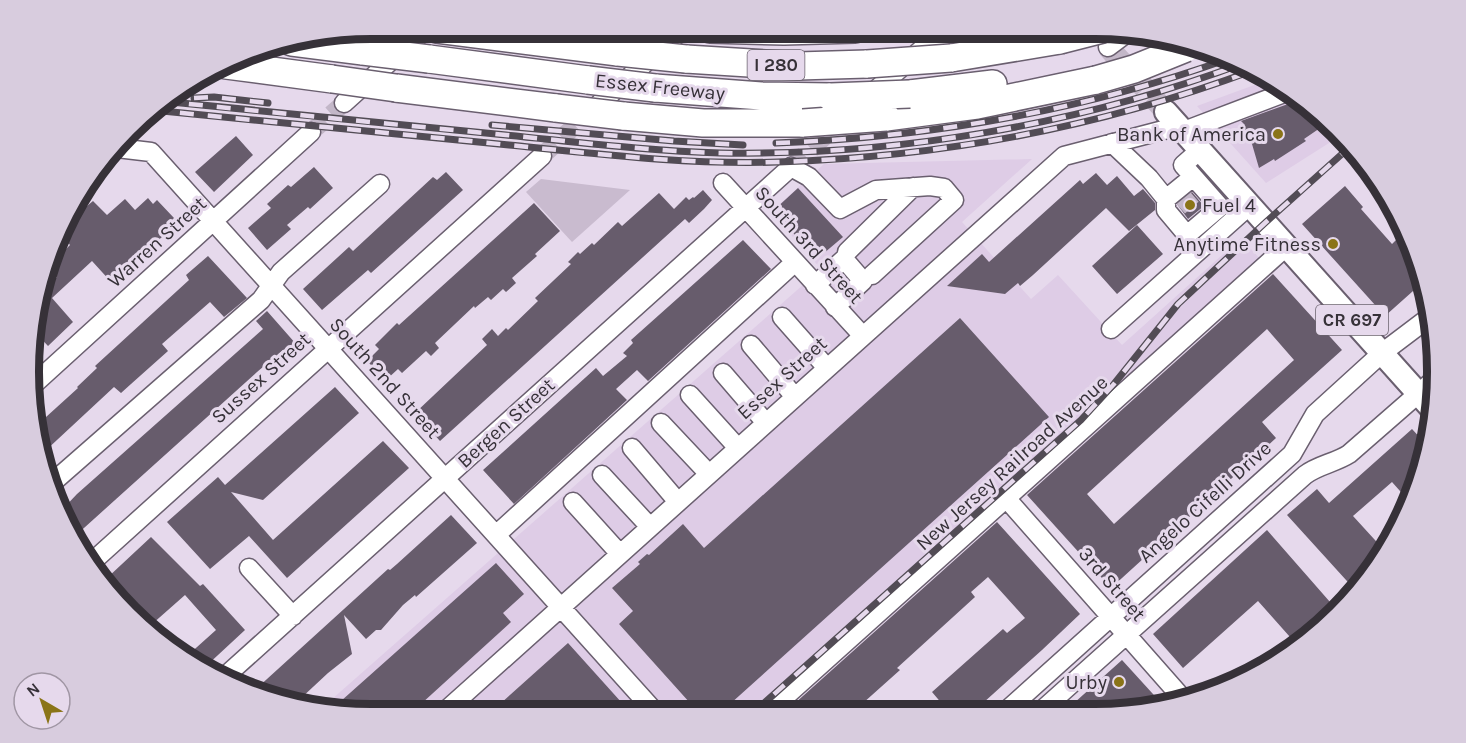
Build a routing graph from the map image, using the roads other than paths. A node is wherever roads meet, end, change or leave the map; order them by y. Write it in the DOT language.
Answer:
graph roads {
  1 [pos="411,39"];
  2 [pos="518,39"];
  3 [pos="672,39"];
  4 [pos="930,39"];
  5 [pos="1082,39"];
  6 [pos="311,44"];
  7 [pos="1162,46"];
  8 [pos="1181,50"];
  9 [pos="235,68"];
  10 [pos="1090,73"];
  11 [pos="338,91"];
  12 [pos="1278,95"];
  13 [pos="579,122"];
  14 [pos="1176,123"];
  15 [pos="831,131"];
  16 [pos="311,132"];
  17 [pos="1112,143"];
  18 [pos="125,149"];
  19 [pos="1200,150"];
  20 [pos="542,156"];
  21 [pos="1193,177"];
  22 [pos="723,183"];
  23 [pos="380,184"];
  24 [pos="1232,185"];
  25 [pos="912,187"];
  26 [pos="1175,195"];
  27 [pos="1250,205"];
  28 [pos="745,209"];
  29 [pos="1211,216"];
  30 [pos="213,221"];
  31 [pos="1287,246"];
  32 [pos="847,252"];
  33 [pos="794,263"];
  34 [pos="872,275"];
  35 [pos="272,285"];
  36 [pos="814,285"];
  37 [pos="835,307"];
  38 [pos="782,317"];
  39 [pos="1423,322"];
  40 [pos="1111,329"];
  41 [pos="863,336"];
  42 [pos="751,345"];
  43 [pos="329,348"];
  44 [pos="1382,353"];
  45 [pos="827,368"];
  46 [pos="723,373"];
  47 [pos="39,379"];
  48 [pos="1426,392"];
  49 [pos="690,395"];
  50 [pos="795,396"];
  51 [pos="1426,396"];
  52 [pos="662,423"];
  53 [pos="766,423"];
  54 [pos="632,448"];
  55 [pos="738,448"];
  56 [pos="709,474"];
  57 [pos="602,475"];
  58 [pos="57,478"];
  59 [pos="445,479"];
  60 [pos="1006,498"];
  61 [pos="573,502"];
  62 [pos="678,502"];
  63 [pos="650,527"];
  64 [pos="496,535"];
  65 [pos="620,554"];
  66 [pos="96,558"];
  67 [pos="249,568"];
  68 [pos="560,608"];
  69 [pos="293,616"];
  70 [pos="1111,617"];
  71 [pos="1126,635"];
  72 [pos="229,672"];
  73 [pos="1178,694"];
  74 [pos="452,704"];
  75 [pos="648,704"];
  76 [pos="777,704"];
  77 [pos="1014,704"];
  78 [pos="1049,704"];
  1 -- 11 [label="street"];
  2 -- 5 [label="highway, Essex Freeway / I 280, bridge"];
  3 -- 13 [label="street"];
  4 -- 15 [label="street"];
  6 -- 10 [label="highway, Essex Freeway / I 280, bridge"];
  7 -- 10 [label="highway, Essex Freeway / I 280"];
  8 -- 10 [label="highway, bridge"];
  9 -- 11 [label="highway"];
  10 -- 11 [label="highway, bridge"];
  12 -- 14 [label="street, Essex Street"];
  14 -- 17 [label="street, Essex Street"];
  14 -- 19 [label="main road, CR 697"];
  16 -- 30 [label="street, Warren Street"];
  17 -- 26 [label="street"];
  17 -- 41 [label="street, Essex Street"];
  18 -- 30 [label="street, South 2nd Street"];
  19 -- 21 [label="street"];
  19 -- 24 [label="main road, CR 697"];
  20 -- 43 [label="street, Sussex Street"];
  21 -- 26 [label="street"];
  21 -- 29 [label="street"];
  22 -- 28 [label="street, South 3rd Street"];
  23 -- 35 [label="street"];
  24 -- 27 [label="main road, CR 697"];
  24 -- 29 [label="street"];
  25 -- 28 [label="street, Bergen Street"];
  25 -- 32 [label="street"];
  25 -- 34 [label="street"];
  26 -- 29 [label="street"];
  27 -- 29 [label="street"];
  27 -- 31 [label="main road, CR 697"];
  28 -- 33 [label="street, South 3rd Street"];
  28 -- 59 [label="street, Bergen Street"];
  29 -- 40 [label="street"];
  30 -- 35 [label="street, South 2nd Street"];
  30 -- 47 [label="street, Warren Street"];
  31 -- 44 [label="main road, CR 697"];
  31 -- 60 [label="street, New Jersey Railroad Avenue"];
  33 -- 36 [label="street, South 3rd Street"];
  33 -- 64 [label="street"];
  35 -- 43 [label="street, South 2nd Street"];
  35 -- 58 [label="street"];
  36 -- 37 [label="street, South 3rd Street"];
  36 -- 37 [label="street"];
  37 -- 41 [label="street, South 3rd Street"];
  38 -- 45 [label="street"];
  39 -- 44 [label="street, Angelo Cifelli Drive"];
  41 -- 45 [label="street, Essex Street"];
  42 -- 50 [label="street"];
  43 -- 59 [label="street, South 2nd Street"];
  43 -- 66 [label="street, Sussex Street"];
  44 -- 48 [label="main road, CR 697"];
  44 -- 70 [label="street, Angelo Cifelli Drive"];
  45 -- 50 [label="street, Essex Street"];
  46 -- 53 [label="street"];
  49 -- 55 [label="street"];
  50 -- 53 [label="street, Essex Street"];
  51 -- 71 [label="street"];
  52 -- 56 [label="street"];
  53 -- 55 [label="street, Essex Street"];
  54 -- 62 [label="street"];
  55 -- 56 [label="street, Essex Street"];
  56 -- 62 [label="street, Essex Street"];
  57 -- 63 [label="street"];
  59 -- 64 [label="street, South 2nd Street"];
  59 -- 69 [label="street, Bergen Street"];
  60 -- 70 [label="street, 3rd Street"];
  60 -- 76 [label="street, New Jersey Railroad Avenue"];
  61 -- 65 [label="street"];
  62 -- 63 [label="street, Essex Street"];
  63 -- 65 [label="street, Essex Street"];
  64 -- 68 [label="street, South 2nd Street"];
  65 -- 68 [label="street, Essex Street"];
  67 -- 69 [label="street"];
  68 -- 74 [label="street, Essex Street"];
  68 -- 75 [label="street, South 2nd Street"];
  69 -- 72 [label="street, Bergen Street"];
  70 -- 71 [label="street, 3rd Street"];
  70 -- 77 [label="street, Angelo Cifelli Drive"];
  71 -- 73 [label="street, 3rd Street"];
  71 -- 78 [label="street"];
}
